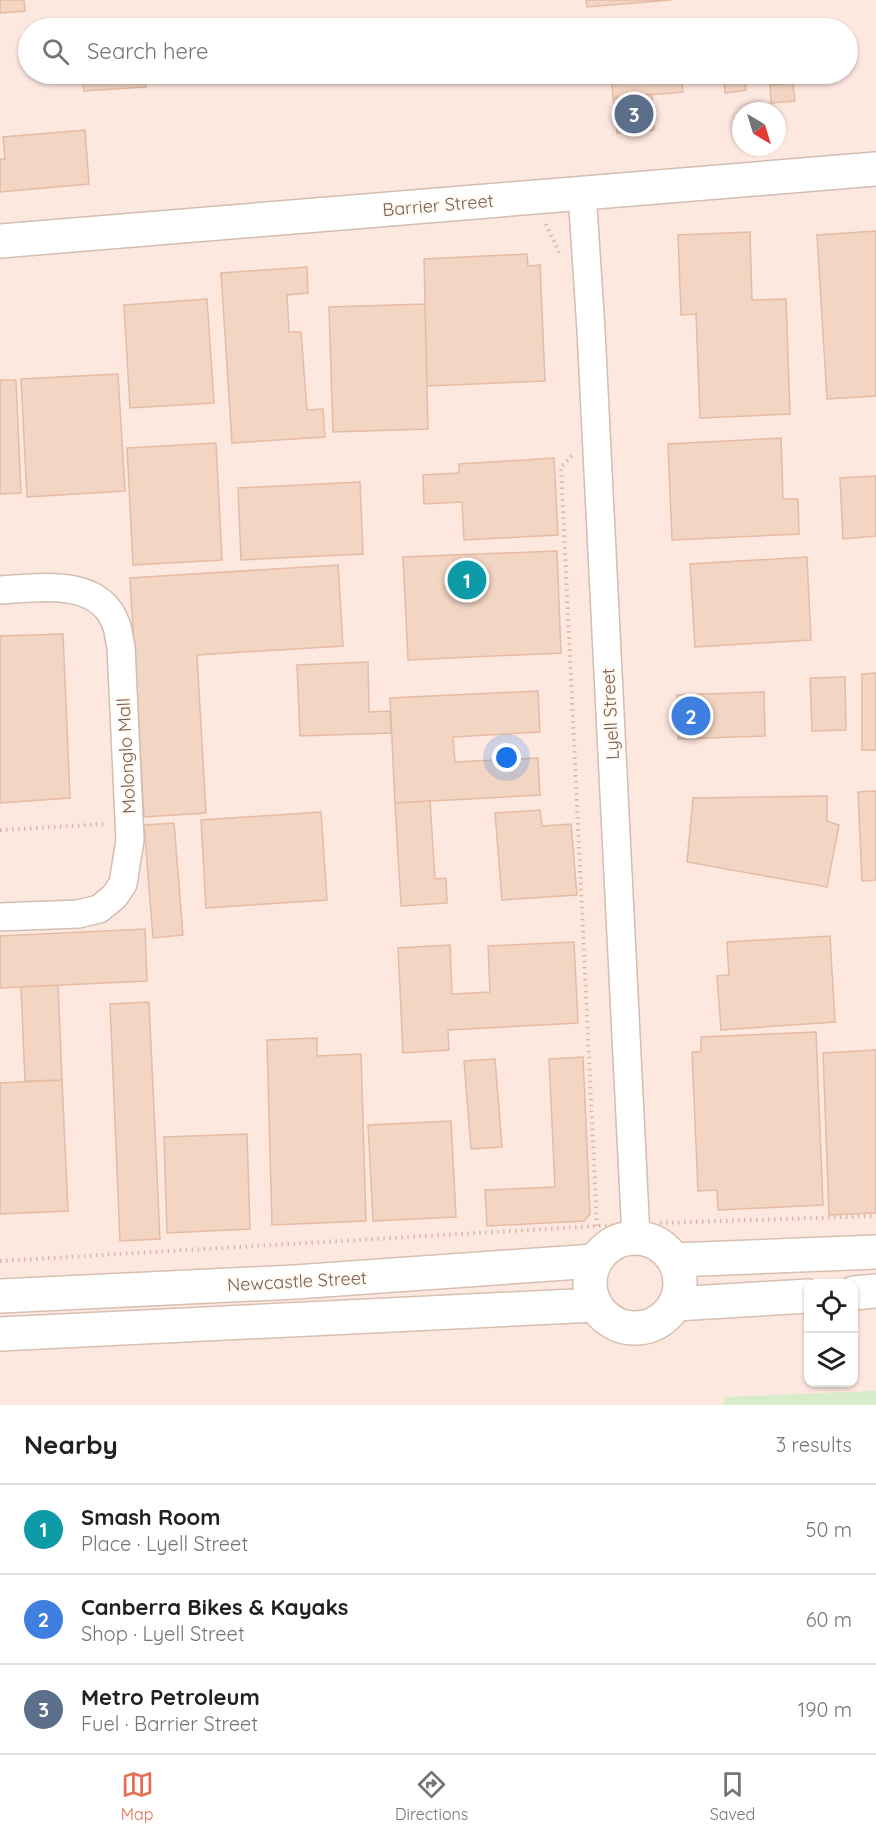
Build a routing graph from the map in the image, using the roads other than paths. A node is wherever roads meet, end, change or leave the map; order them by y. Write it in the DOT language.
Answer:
graph roads {
  1 [pos="876,169"];
  2 [pos="582,192"];
  3 [pos="0,241"];
  4 [pos="0,590"];
  5 [pos="0,917"];
  6 [pos="636,1231"];
  7 [pos="876,1252"];
  8 [pos="674,1260"];
  9 [pos="594,1262"];
  10 [pos="876,1291"];
  11 [pos="858,1293"];
  12 [pos="0,1296"];
  13 [pos="804,1296"];
  14 [pos="675,1304"];
  15 [pos="595,1305"];
  16 [pos="0,1334"];
  1 -- 2 [label="main road, Barrier Street"];
  2 -- 3 [label="main road, Barrier Street"];
  2 -- 6 [label="street, Lyell Street"];
  4 -- 5 [label="street, Molonglo Mall"];
  6 -- 8 [label="main road"];
  6 -- 9 [label="main road"];
  7 -- 8 [label="main road"];
  8 -- 14 [label="main road"];
  9 -- 12 [label="main road, Newcastle Street"];
  9 -- 15 [label="main road"];
  10 -- 11 [label="main road"];
  13 -- 14 [label="main road"];
  14 -- 15 [label="main road"];
  15 -- 16 [label="main road"];
}
